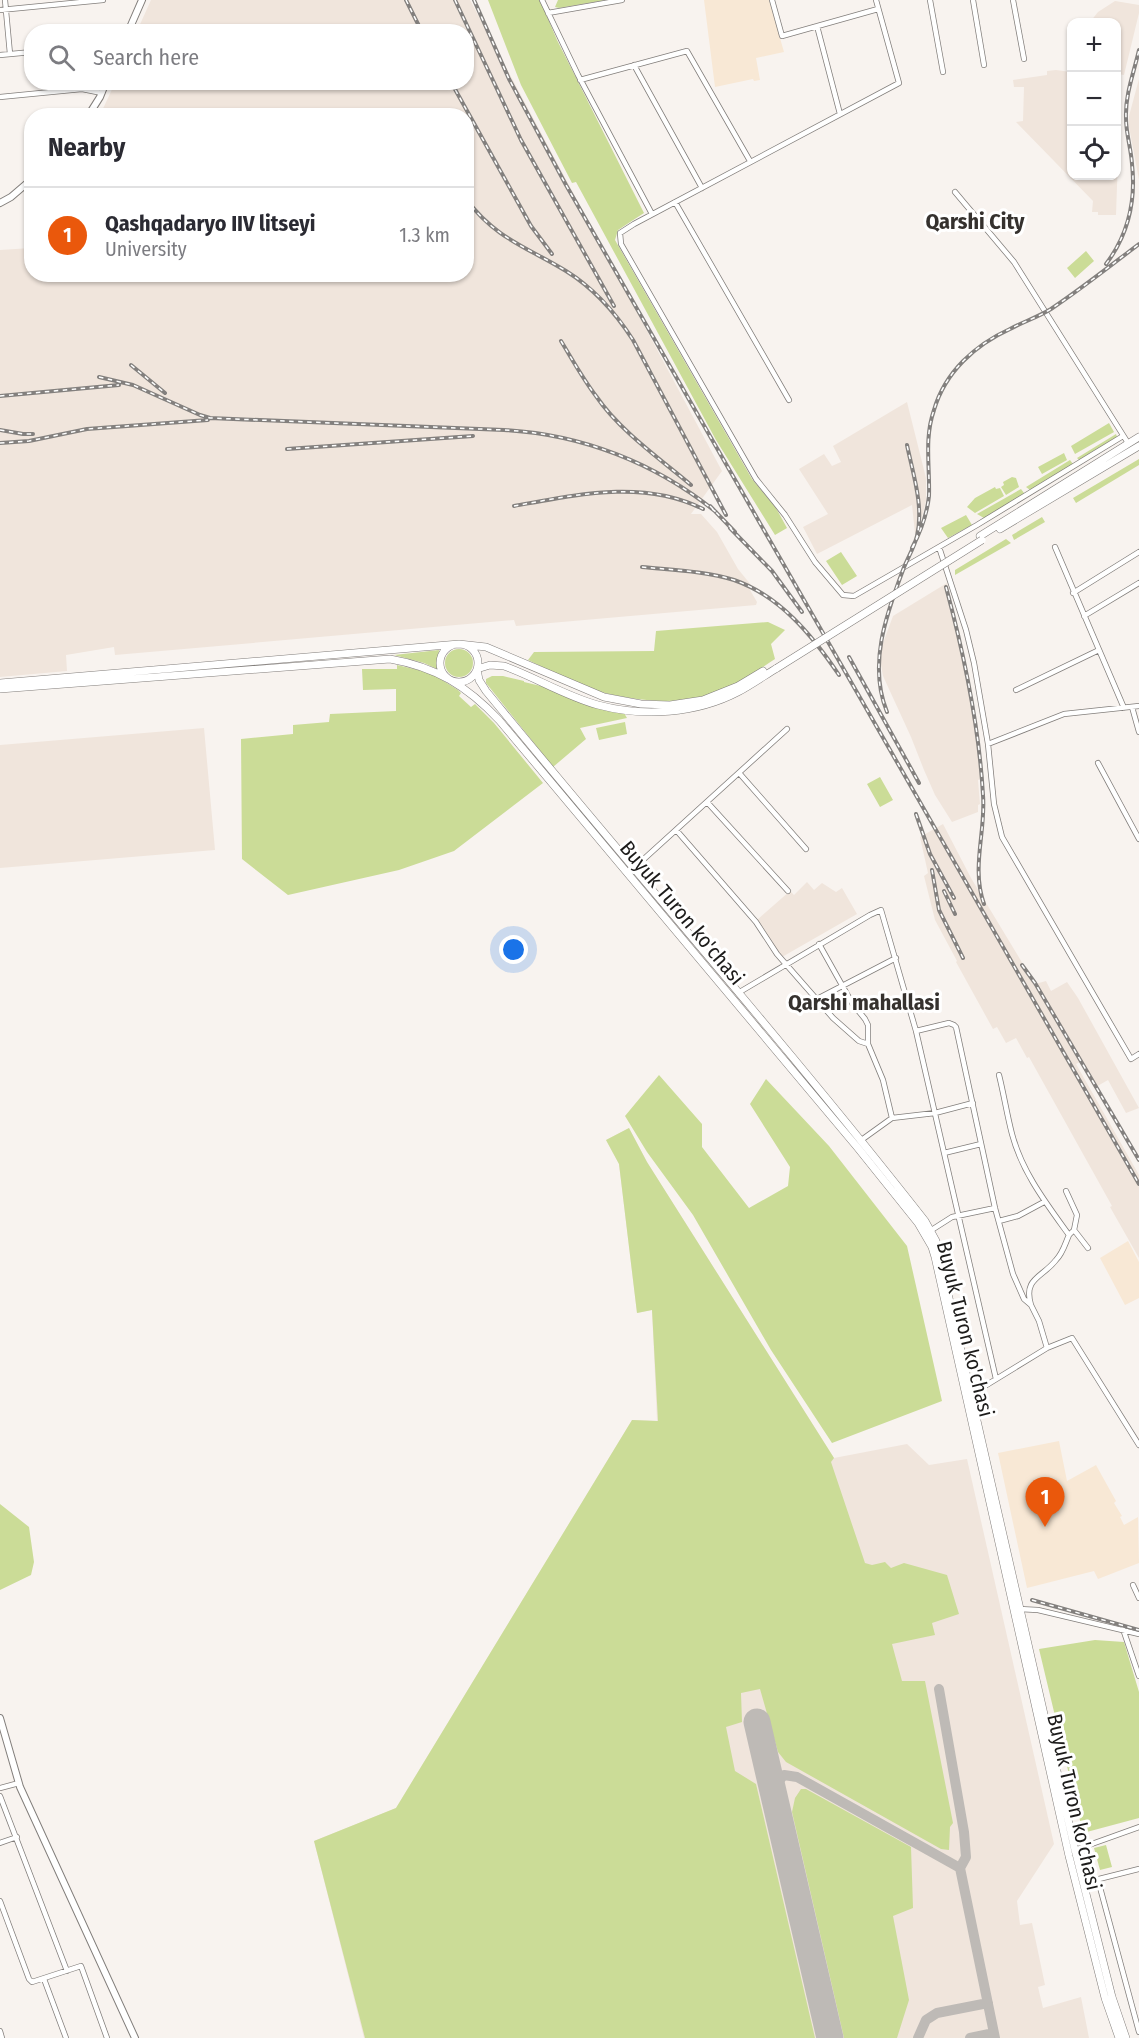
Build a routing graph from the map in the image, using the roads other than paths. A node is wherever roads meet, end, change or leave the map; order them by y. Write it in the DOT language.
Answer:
graph roads {
  1 [pos="5,0"];
  2 [pos="103,0"];
  3 [pos="142,0"];
  4 [pos="542,0"];
  5 [pos="622,0"];
  6 [pos="772,0"];
  7 [pos="876,0"];
  8 [pos="930,0"];
  9 [pos="973,0"];
  10 [pos="1013,0"];
  11 [pos="878,9"];
  12 [pos="3,10"];
  13 [pos="548,13"];
  14 [pos="132,24"];
  15 [pos="817,26"];
  16 [pos="24,53"];
  17 [pos="10,54"];
  18 [pos="0,55"];
  19 [pos="1023,59"];
  20 [pos="634,65"];
  21 [pos="984,65"];
  22 [pos="943,72"];
  23 [pos="580,80"];
  24 [pos="72,90"];
  25 [pos="87,90"];
  26 [pos="103,90"];
  27 [pos="102,93"];
  28 [pos="0,97"];
  29 [pos="93,108"];
  30 [pos="840,114"];
  31 [pos="750,161"];
  32 [pos="24,185"];
  33 [pos="702,188"];
  34 [pos="955,192"];
  35 [pos="675,202"];
  36 [pos="0,203"];
  37 [pos="652,214"];
  38 [pos="789,400"];
  39 [pos="1123,436"];
  40 [pos="1139,437"];
  41 [pos="1128,443"];
  42 [pos="1139,446"];
  43 [pos="1080,478"];
  44 [pos="939,547"];
  45 [pos="1054,547"];
  46 [pos="1139,552"];
  47 [pos="1139,583"];
  48 [pos="1073,593"];
  49 [pos="1084,616"];
  50 [pos="459,644"];
  51 [pos="1099,650"];
  52 [pos="776,666"];
  53 [pos="477,669"];
  54 [pos="450,679"];
  55 [pos="0,683"];
  56 [pos="0,689"];
  57 [pos="1016,690"];
  58 [pos="1139,706"];
  59 [pos="1132,707"];
  60 [pos="1124,708"];
  61 [pos="788,729"];
  62 [pos="1139,732"];
  63 [pos="988,744"];
  64 [pos="1098,763"];
  65 [pos="740,774"];
  66 [pos="707,802"];
  67 [pos="677,831"];
  68 [pos="1139,839"];
  69 [pos="806,849"];
  70 [pos="634,868"];
  71 [pos="788,891"];
  72 [pos="819,944"];
  73 [pos="896,958"];
  74 [pos="785,964"];
  75 [pos="842,986"];
  76 [pos="734,993"];
  77 [pos="817,999"];
  78 [pos="916,1031"];
  79 [pos="868,1044"];
  80 [pos="1139,1054"];
  81 [pos="999,1075"];
  82 [pos="973,1103"];
  83 [pos="935,1113"];
  84 [pos="892,1118"];
  85 [pos="860,1141"];
  86 [pos="981,1144"];
  87 [pos="944,1153"];
  88 [pos="1066,1191"];
  89 [pos="1044,1202"];
  90 [pos="995,1208"];
  91 [pos="958,1216"];
  92 [pos="999,1221"];
  93 [pos="930,1230"];
  94 [pos="1074,1230"];
  95 [pos="1069,1235"];
  96 [pos="1088,1248"];
  97 [pos="1031,1305"];
  98 [pos="1047,1348"];
  99 [pos="996,1379"];
  100 [pos="970,1393"];
  101 [pos="1139,1445"];
  102 [pos="1133,1585"];
  103 [pos="1139,1598"];
  104 [pos="1016,1610"];
  105 [pos="1123,1629"];
  106 [pos="1139,1634"];
  107 [pos="1139,1677"];
  108 [pos="0,1718"];
  109 [pos="19,1783"];
  110 [pos="0,1788"];
  111 [pos="0,1796"];
  112 [pos="1139,1827"];
  113 [pos="17,1837"];
  114 [pos="0,1843"];
  115 [pos="1075,1850"];
  116 [pos="1139,1869"];
  117 [pos="1098,1880"];
  118 [pos="1083,1883"];
  119 [pos="0,1901"];
  120 [pos="67,1971"];
  121 [pos="44,1979"];
  122 [pos="0,2031"];
  123 [pos="1139,2032"];
  124 [pos="2,2038"];
  125 [pos="66,2038"];
  126 [pos="107,2038"];
  127 [pos="135,2038"];
  128 [pos="1119,2038"];
  129 [pos="1126,2038"];
  1 -- 12 [label="street"];
  2 -- 12 [label="street"];
  3 -- 14 [label="street"];
  4 -- 13 [label="street"];
  5 -- 13 [label="street"];
  6 -- 15 [label="street"];
  7 -- 11 [label="street"];
  8 -- 22 [label="street"];
  9 -- 21 [label="street"];
  10 -- 19 [label="street"];
  11 -- 15 [label="street"];
  11 -- 30 [label="street"];
  12 -- 17 [label="street"];
  13 -- 23 [label="street"];
  15 -- 30 [label="street"];
  16 -- 17 [label="street"];
  17 -- 18 [label="street"];
  20 -- 23 [label="street"];
  20 -- 31 [label="street"];
  20 -- 33 [label="street"];
  23 -- 37 [label="street"];
  24 -- 28 [label="street"];
  25 -- 27 [label="street"];
  26 -- 27 [label="street"];
  27 -- 29 [label="street"];
  30 -- 31 [label="street"];
  31 -- 33 [label="street"];
  32 -- 36 [label="street"];
  33 -- 35 [label="street"];
  34 -- 39 [label="street"];
  35 -- 37 [label="street"];
  35 -- 38 [label="street"];
  37 -- 44 [label="street"];
  39 -- 41 [label="street"];
  39 -- 44 [label="street"];
  40 -- 41 [label="main road"];
  41 -- 43 [label="main road"];
  42 -- 43 [label="main road"];
  43 -- 52 [label="main road, bridge"];
  44 -- 63 [label="street"];
  45 -- 48 [label="street"];
  46 -- 48 [label="street"];
  47 -- 49 [label="street"];
  48 -- 49 [label="street"];
  49 -- 51 [label="street"];
  50 -- 52 [label="main road"];
  50 -- 53 [label="main road"];
  50 -- 54 [label="main road"];
  50 -- 55 [label="main road"];
  51 -- 57 [label="street"];
  51 -- 60 [label="street"];
  52 -- 53 [label="main road"];
  53 -- 54 [label="main road"];
  53 -- 70 [label="main road, Buyuk Turon ko'chasi"];
  54 -- 56 [label="main road, Buyuk Turon ko'chasi"];
  54 -- 76 [label="main road, Buyuk Turon ko'chasi"];
  58 -- 59 [label="street"];
  59 -- 60 [label="street"];
  59 -- 62 [label="street"];
  60 -- 63 [label="street"];
  61 -- 65 [label="street"];
  63 -- 80 [label="street"];
  64 -- 68 [label="street"];
  65 -- 66 [label="street"];
  65 -- 69 [label="street"];
  66 -- 67 [label="street"];
  66 -- 71 [label="street"];
  67 -- 70 [label="street"];
  67 -- 74 [label="street"];
  70 -- 76 [label="main road, Buyuk Turon ko'chasi"];
  72 -- 73 [label="street"];
  72 -- 74 [label="street"];
  72 -- 75 [label="street"];
  73 -- 75 [label="street"];
  73 -- 78 [label="street"];
  74 -- 76 [label="street"];
  74 -- 77 [label="street"];
  75 -- 77 [label="street"];
  75 -- 79 [label="street"];
  76 -- 85 [label="main road, Buyuk Turon ko'chasi"];
  76 -- 104 [label="main road, Buyuk Turon ko'chasi"];
  77 -- 79 [label="street"];
  78 -- 82 [label="street"];
  78 -- 83 [label="street"];
  79 -- 84 [label="street"];
  81 -- 89 [label="street"];
  82 -- 83 [label="street"];
  82 -- 86 [label="street"];
  83 -- 84 [label="street"];
  83 -- 87 [label="street"];
  84 -- 85 [label="street"];
  85 -- 93 [label="main road, Buyuk Turon ko'chasi"];
  86 -- 87 [label="street"];
  86 -- 90 [label="street"];
  87 -- 91 [label="street"];
  88 -- 94 [label="street"];
  89 -- 92 [label="street"];
  89 -- 95 [label="street"];
  90 -- 91 [label="street"];
  90 -- 92 [label="street"];
  91 -- 93 [label="street"];
  91 -- 99 [label="street"];
  92 -- 97 [label="street"];
  93 -- 100 [label="main road, Buyuk Turon ko'chasi"];
  94 -- 95 [label="street"];
  94 -- 96 [label="street"];
  95 -- 97 [label="street"];
  97 -- 98 [label="street"];
  98 -- 99 [label="street"];
  98 -- 101 [label="street"];
  99 -- 100 [label="street"];
  100 -- 104 [label="main road, Buyuk Turon ko'chasi"];
  102 -- 103 [label="street"];
  104 -- 105 [label="street"];
  104 -- 115 [label="main road, Buyuk Turon ko'chasi"];
  104 -- 128 [label="main road, Buyuk Turon ko'chasi"];
  105 -- 106 [label="street"];
  105 -- 107 [label="street"];
  108 -- 109 [label="street"];
  109 -- 110 [label="street"];
  109 -- 127 [label="street"];
  111 -- 113 [label="street"];
  112 -- 115 [label="street"];
  113 -- 114 [label="street"];
  113 -- 120 [label="street"];
  115 -- 118 [label="main road, Buyuk Turon ko'chasi"];
  116 -- 117 [label="street"];
  117 -- 118 [label="street"];
  117 -- 123 [label="street"];
  118 -- 129 [label="main road, Buyuk Turon ko'chasi"];
  119 -- 121 [label="street"];
  120 -- 121 [label="street"];
  120 -- 126 [label="street"];
  121 -- 125 [label="street"];
  122 -- 124 [label="street"];
}
